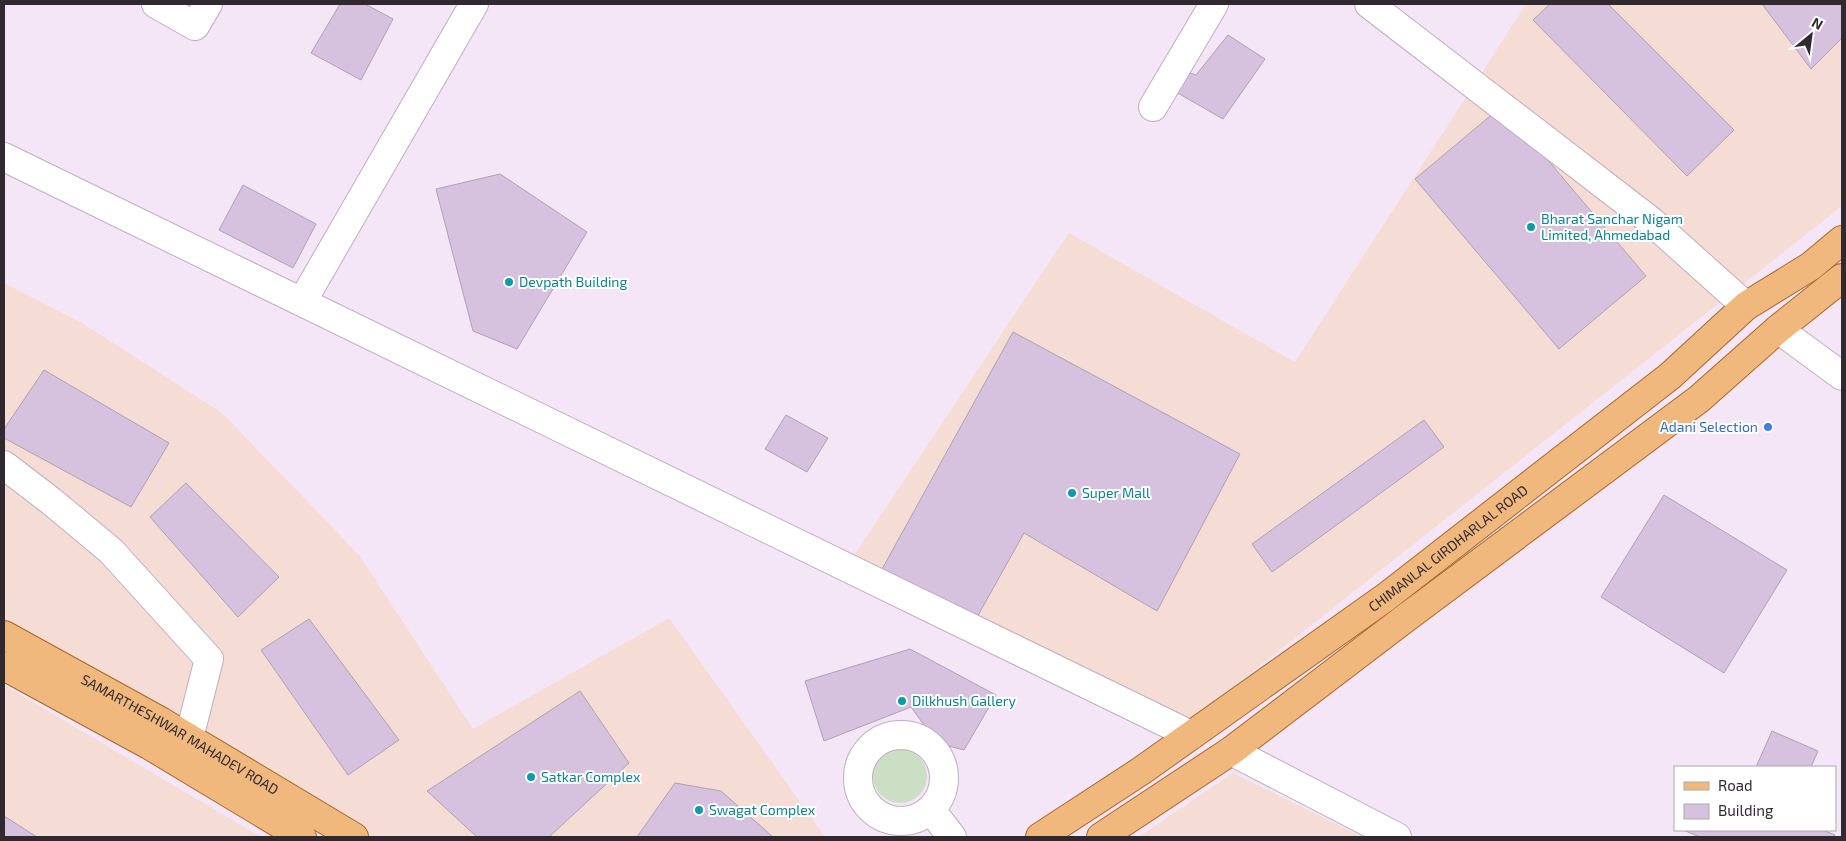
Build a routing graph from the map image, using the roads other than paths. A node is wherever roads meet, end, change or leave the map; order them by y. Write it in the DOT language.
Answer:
graph roads {
  1 [pos="156,4"];
  2 [pos="208,4"];
  3 [pos="474,4"];
  4 [pos="1214,4"];
  5 [pos="1370,4"];
  6 [pos="1153,107"];
  7 [pos="4,157"];
  8 [pos="1842,240"];
  9 [pos="1842,278"];
  10 [pos="302,302"];
  11 [pos="1746,306"];
  12 [pos="1778,329"];
  13 [pos="1842,376"];
  14 [pos="4,465"];
  15 [pos="4,635"];
  16 [pos="4,666"];
  17 [pos="1191,735"];
  18 [pos="189,738"];
  19 [pos="1231,751"];
  20 [pos="931,810"];
  21 [pos="293,835"];
  22 [pos="354,837"];
  23 [pos="952,837"];
  24 [pos="1040,837"];
  25 [pos="1101,837"];
  26 [pos="1396,837"];
  1 -- 2 [label="street"];
  3 -- 10 [label="street"];
  4 -- 6 [label="street"];
  5 -- 11 [label="street"];
  7 -- 10 [label="street"];
  8 -- 11 [label="main road, CHIMANLAL GIRDHARLAL ROAD"];
  9 -- 12 [label="main road"];
  10 -- 17 [label="street"];
  11 -- 17 [label="main road, CHIMANLAL GIRDHARLAL ROAD"];
  12 -- 13 [label="street"];
  12 -- 19 [label="main road"];
  14 -- 18 [label="street"];
  15 -- 18 [label="main road, SAMARTHESHWAR MAHADEV ROAD"];
  16 -- 21 [label="main road, SAMARTHESHWAR MAHADEV ROAD"];
  17 -- 24 [label="main road, CHIMANLAL GIRDHARLAL ROAD"];
  18 -- 22 [label="main road, SAMARTHESHWAR MAHADEV ROAD"];
  19 -- 25 [label="main road"];
  19 -- 26 [label="street"];
  20 -- 23 [label="street"];
}
